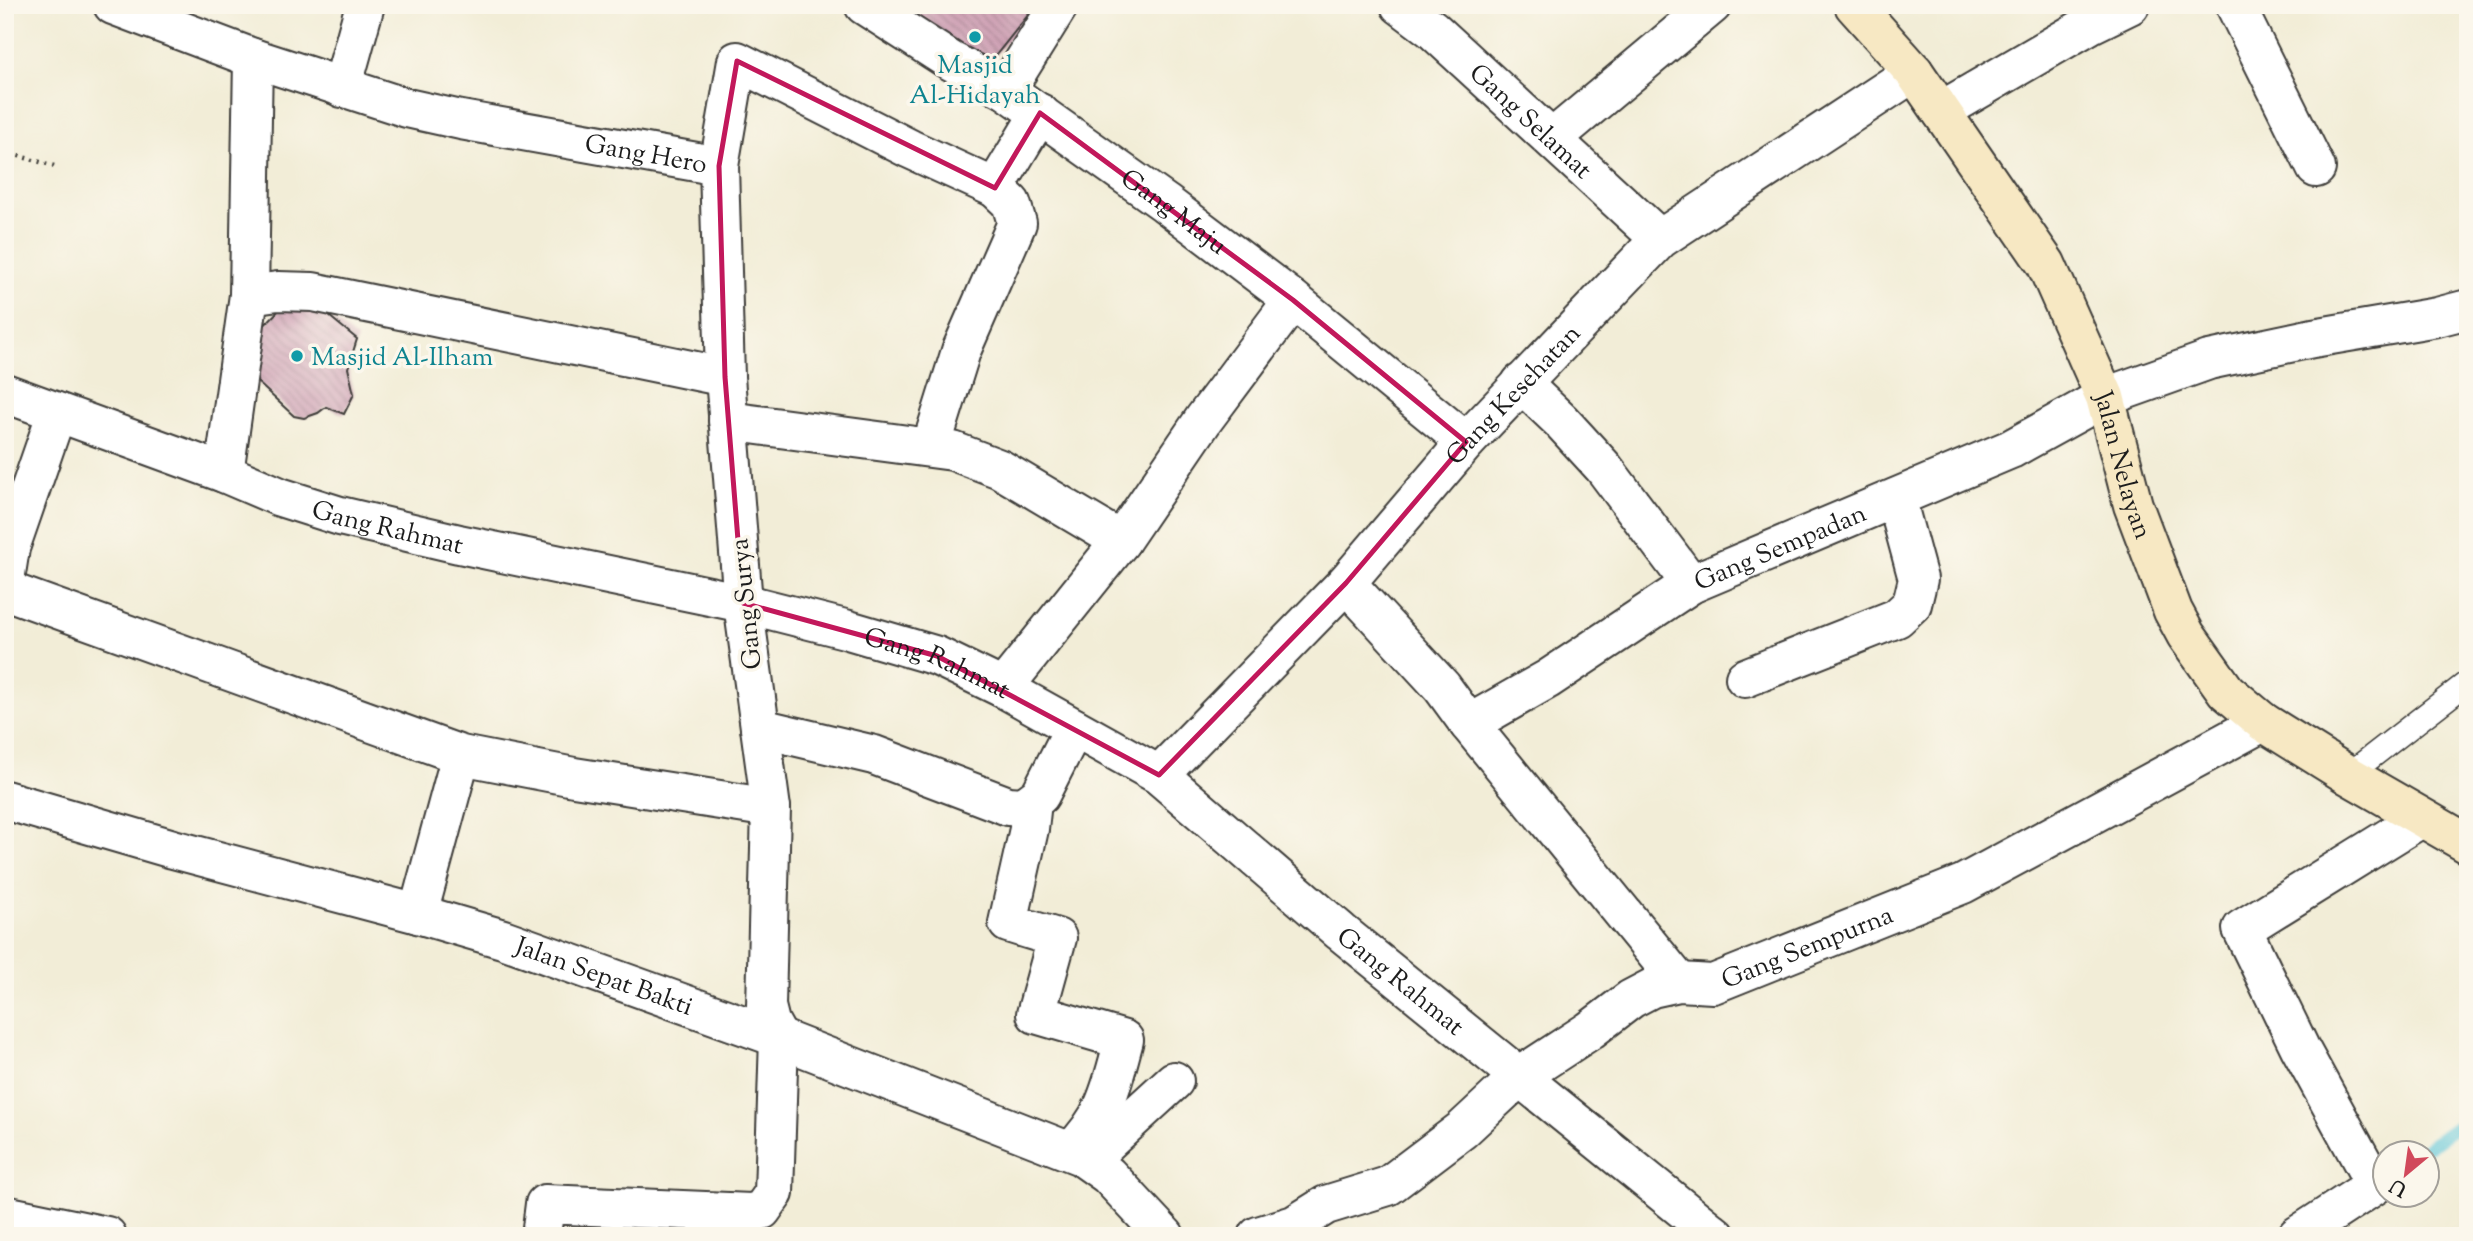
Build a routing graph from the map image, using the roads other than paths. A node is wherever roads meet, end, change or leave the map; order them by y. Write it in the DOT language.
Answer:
graph roads {
  1 [pos="113,5"];
  2 [pos="365,5"];
  3 [pos="864,5"];
  4 [pos="1059,5"];
  5 [pos="1400,5"];
  6 [pos="1712,5"];
  7 [pos="1854,5"];
  8 [pos="2130,5"];
  9 [pos="2235,5"];
  10 [pos="253,58"];
  11 [pos="1914,72"];
  12 [pos="342,89"];
  13 [pos="1006,90"];
  14 [pos="1941,111"];
  15 [pos="1040,113"];
  16 [pos="1553,138"];
  17 [pos="719,166"];
  18 [pos="2316,168"];
  19 [pos="995,187"];
  20 [pos="1660,239"];
  21 [pos="249,295"];
  22 [pos="1293,300"];
  23 [pos="2468,309"];
  24 [pos="725,377"];
  25 [pos="1521,383"];
  26 [pos="5,393"];
  27 [pos="2105,397"];
  28 [pos="57,412"];
  29 [pos="728,421"];
  30 [pos="1466,442"];
  31 [pos="931,447"];
  32 [pos="224,473"];
  33 [pos="1896,498"];
  34 [pos="1121,541"];
  35 [pos="5,580"];
  36 [pos="1346,583"];
  37 [pos="1691,584"];
  38 [pos="5,590"];
  39 [pos="743,603"];
  40 [pos="1745,678"];
  41 [pos="2468,682"];
  42 [pos="1003,688"];
  43 [pos="2263,722"];
  44 [pos="1469,724"];
  45 [pos="760,728"];
  46 [pos="1074,728"];
  47 [pos="461,755"];
  48 [pos="1159,775"];
  49 [pos="2348,775"];
  50 [pos="5,800"];
  51 [pos="1032,802"];
  52 [pos="771,808"];
  53 [pos="2421,818"];
  54 [pos="2468,844"];
  55 [pos="418,914"];
  56 [pos="1679,982"];
  57 [pos="779,1038"];
  58 [pos="1520,1076"];
  59 [pos="1174,1082"];
  60 [pos="1079,1155"];
  61 [pos="5,1215"];
  62 [pos="107,1236"];
  63 [pos="541,1236"];
  64 [pos="1165,1236"];
  65 [pos="1258,1236"];
  66 [pos="1716,1236"];
  67 [pos="2297,1236"];
  1 -- 10 [label="street, Gang Hero"];
  2 -- 12 [label="street"];
  3 -- 13 [label="street, Gang Maju"];
  4 -- 13 [label="street"];
  5 -- 16 [label="street, Gang Selamat"];
  6 -- 16 [label="street"];
  7 -- 11 [label="main road, Jalan Nelayan"];
  8 -- 14 [label="street"];
  9 -- 18 [label="street"];
  10 -- 12 [label="street, Gang Hero"];
  10 -- 21 [label="street"];
  11 -- 14 [label="main road, Jalan Nelayan"];
  11 -- 20 [label="street, Gang Kesehatan"];
  12 -- 17 [label="street, Gang Hero"];
  13 -- 15 [label="street, Gang Maju"];
  14 -- 27 [label="main road, Jalan Nelayan"];
  15 -- 19 [label="street"];
  15 -- 22 [label="street, Gang Maju"];
  16 -- 20 [label="street, Gang Selamat"];
  17 -- 19 [label="street, Gang Hero"];
  17 -- 24 [label="street, Gang Surya"];
  19 -- 31 [label="street"];
  20 -- 25 [label="street, Gang Kesehatan"];
  21 -- 24 [label="street"];
  21 -- 32 [label="street"];
  22 -- 30 [label="street, Gang Maju"];
  22 -- 34 [label="street"];
  23 -- 27 [label="street, Gang Sempadan"];
  24 -- 29 [label="street, Gang Surya"];
  25 -- 30 [label="street, Gang Kesehatan"];
  25 -- 37 [label="street"];
  26 -- 28 [label="street, Gang Rahmat"];
  27 -- 33 [label="street, Gang Sempadan"];
  27 -- 43 [label="main road, Jalan Nelayan"];
  28 -- 32 [label="street, Gang Rahmat"];
  28 -- 35 [label="street"];
  29 -- 31 [label="street"];
  29 -- 39 [label="street, Gang Surya"];
  30 -- 36 [label="street, Gang Kesehatan"];
  31 -- 34 [label="street"];
  32 -- 39 [label="street, Gang Rahmat"];
  33 -- 37 [label="street, Gang Sempadan"];
  33 -- 40 [label="street"];
  34 -- 42 [label="street"];
  36 -- 44 [label="street"];
  36 -- 48 [label="street, Gang Kesehatan"];
  37 -- 44 [label="street, Gang Sempadan"];
  38 -- 47 [label="street"];
  39 -- 42 [label="street, Gang Rahmat"];
  39 -- 45 [label="street, Gang Surya"];
  41 -- 49 [label="lane"];
  42 -- 46 [label="street, Gang Rahmat"];
  43 -- 49 [label="main road, Jalan Nelayan"];
  43 -- 56 [label="street, Gang Sempurna"];
  44 -- 56 [label="street"];
  45 -- 51 [label="street"];
  45 -- 52 [label="street, Gang Surya"];
  46 -- 48 [label="street, Gang Rahmat"];
  46 -- 51 [label="street"];
  47 -- 52 [label="street"];
  47 -- 55 [label="street"];
  48 -- 58 [label="street, Gang Rahmat"];
  49 -- 53 [label="main road, Jalan Nelayan"];
  50 -- 55 [label="street, Jalan Sepat Bakti"];
  51 -- 60 [label="street"];
  52 -- 57 [label="street, Gang Surya"];
  53 -- 54 [label="main road, Jalan Nelayan"];
  53 -- 67 [label="street"];
  55 -- 57 [label="street, Jalan Sepat Bakti"];
  56 -- 58 [label="street, Gang Sempurna"];
  57 -- 60 [label="street, Jalan Sepat Bakti"];
  57 -- 63 [label="street"];
  58 -- 65 [label="street, Gang Sempurna"];
  58 -- 66 [label="street, Gang Rahmat"];
  59 -- 60 [label="street"];
  60 -- 64 [label="street, Jalan Sepat Bakti"];
  61 -- 62 [label="street"];
}
